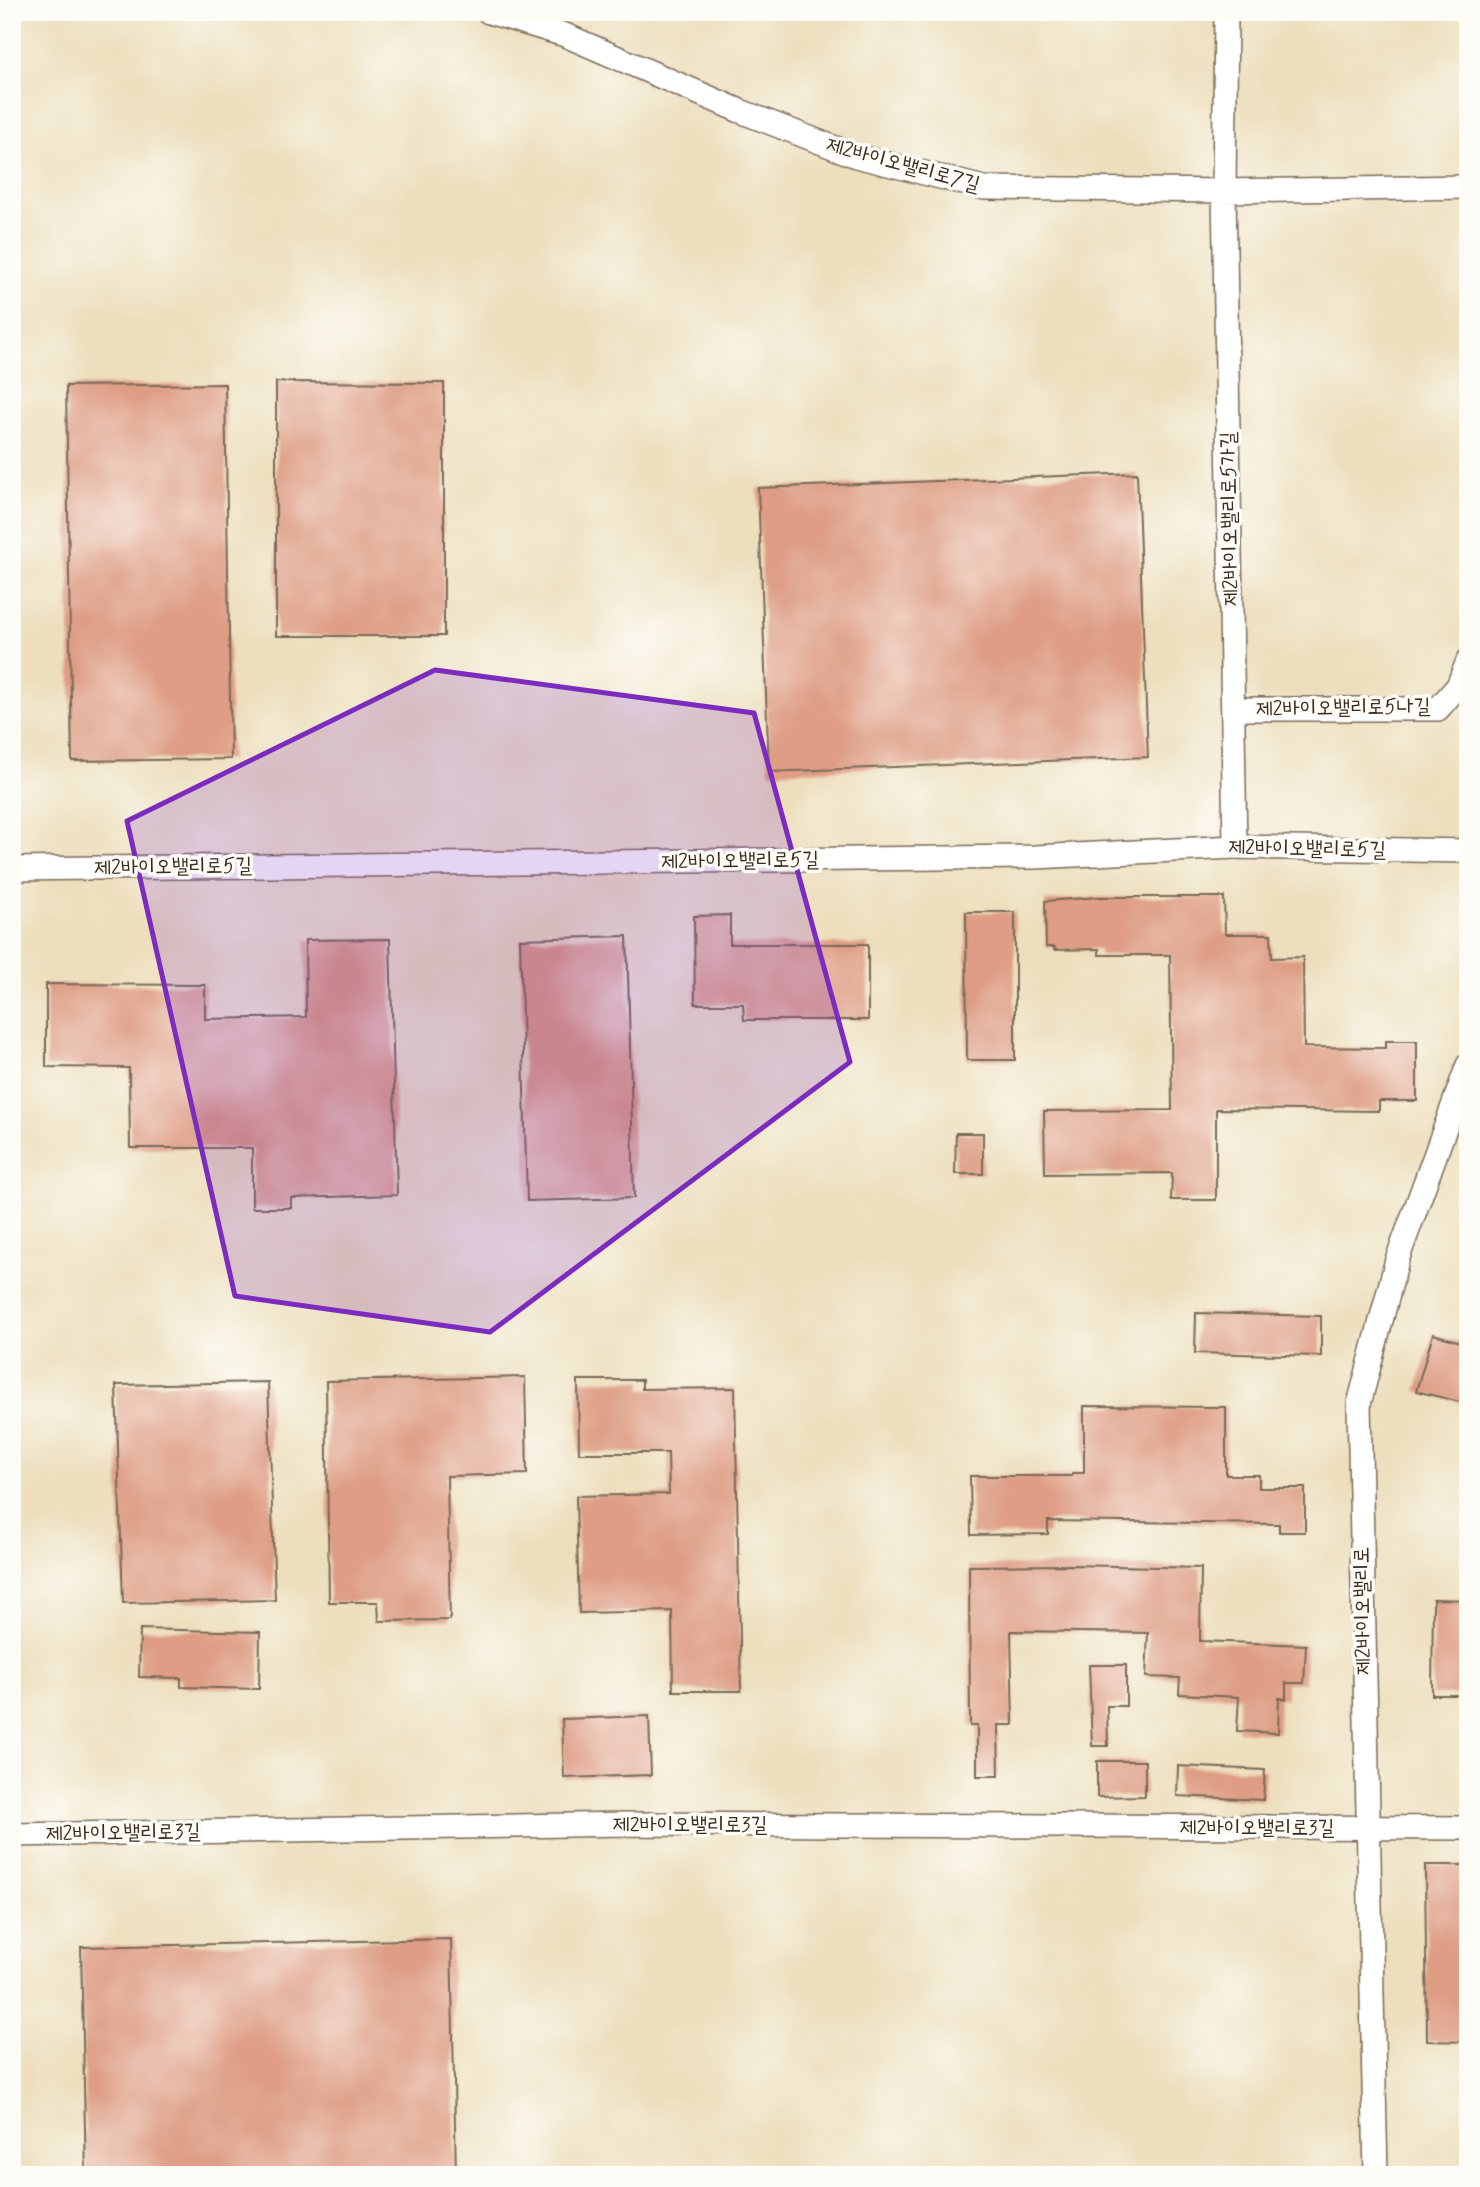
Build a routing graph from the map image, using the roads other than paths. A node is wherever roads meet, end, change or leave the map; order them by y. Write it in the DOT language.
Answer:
graph roads {
  1 [pos="489,12"];
  2 [pos="1226,12"];
  3 [pos="1468,187"];
  4 [pos="1224,191"];
  5 [pos="1468,661"];
  6 [pos="1233,709"];
  7 [pos="1235,847"];
  8 [pos="1468,851"];
  9 [pos="12,869"];
  10 [pos="1468,1065"];
  11 [pos="1368,1828"];
  12 [pos="1468,1828"];
  13 [pos="12,1835"];
  14 [pos="1376,2175"];
  1 -- 4 [label="street, 제2바이오밸리로7길"];
  2 -- 4 [label="street, 제2바이오밸리로5가길"];
  3 -- 4 [label="street, 제2바이오밸리로7길"];
  4 -- 6 [label="street, 제2바이오밸리로5가길"];
  5 -- 6 [label="street, 제2바이오밸리로5나길"];
  6 -- 7 [label="street, 제2바이오밸리로5가길"];
  7 -- 8 [label="street, 제2바이오밸리로5길"];
  7 -- 9 [label="street, 제2바이오밸리로5길"];
  10 -- 11 [label="street, 제2바이오밸리로"];
  11 -- 12 [label="street, 제2바이오밸리로3길"];
  11 -- 13 [label="street, 제2바이오밸리로3길"];
  11 -- 14 [label="street, 제2바이오밸리로"];
}
